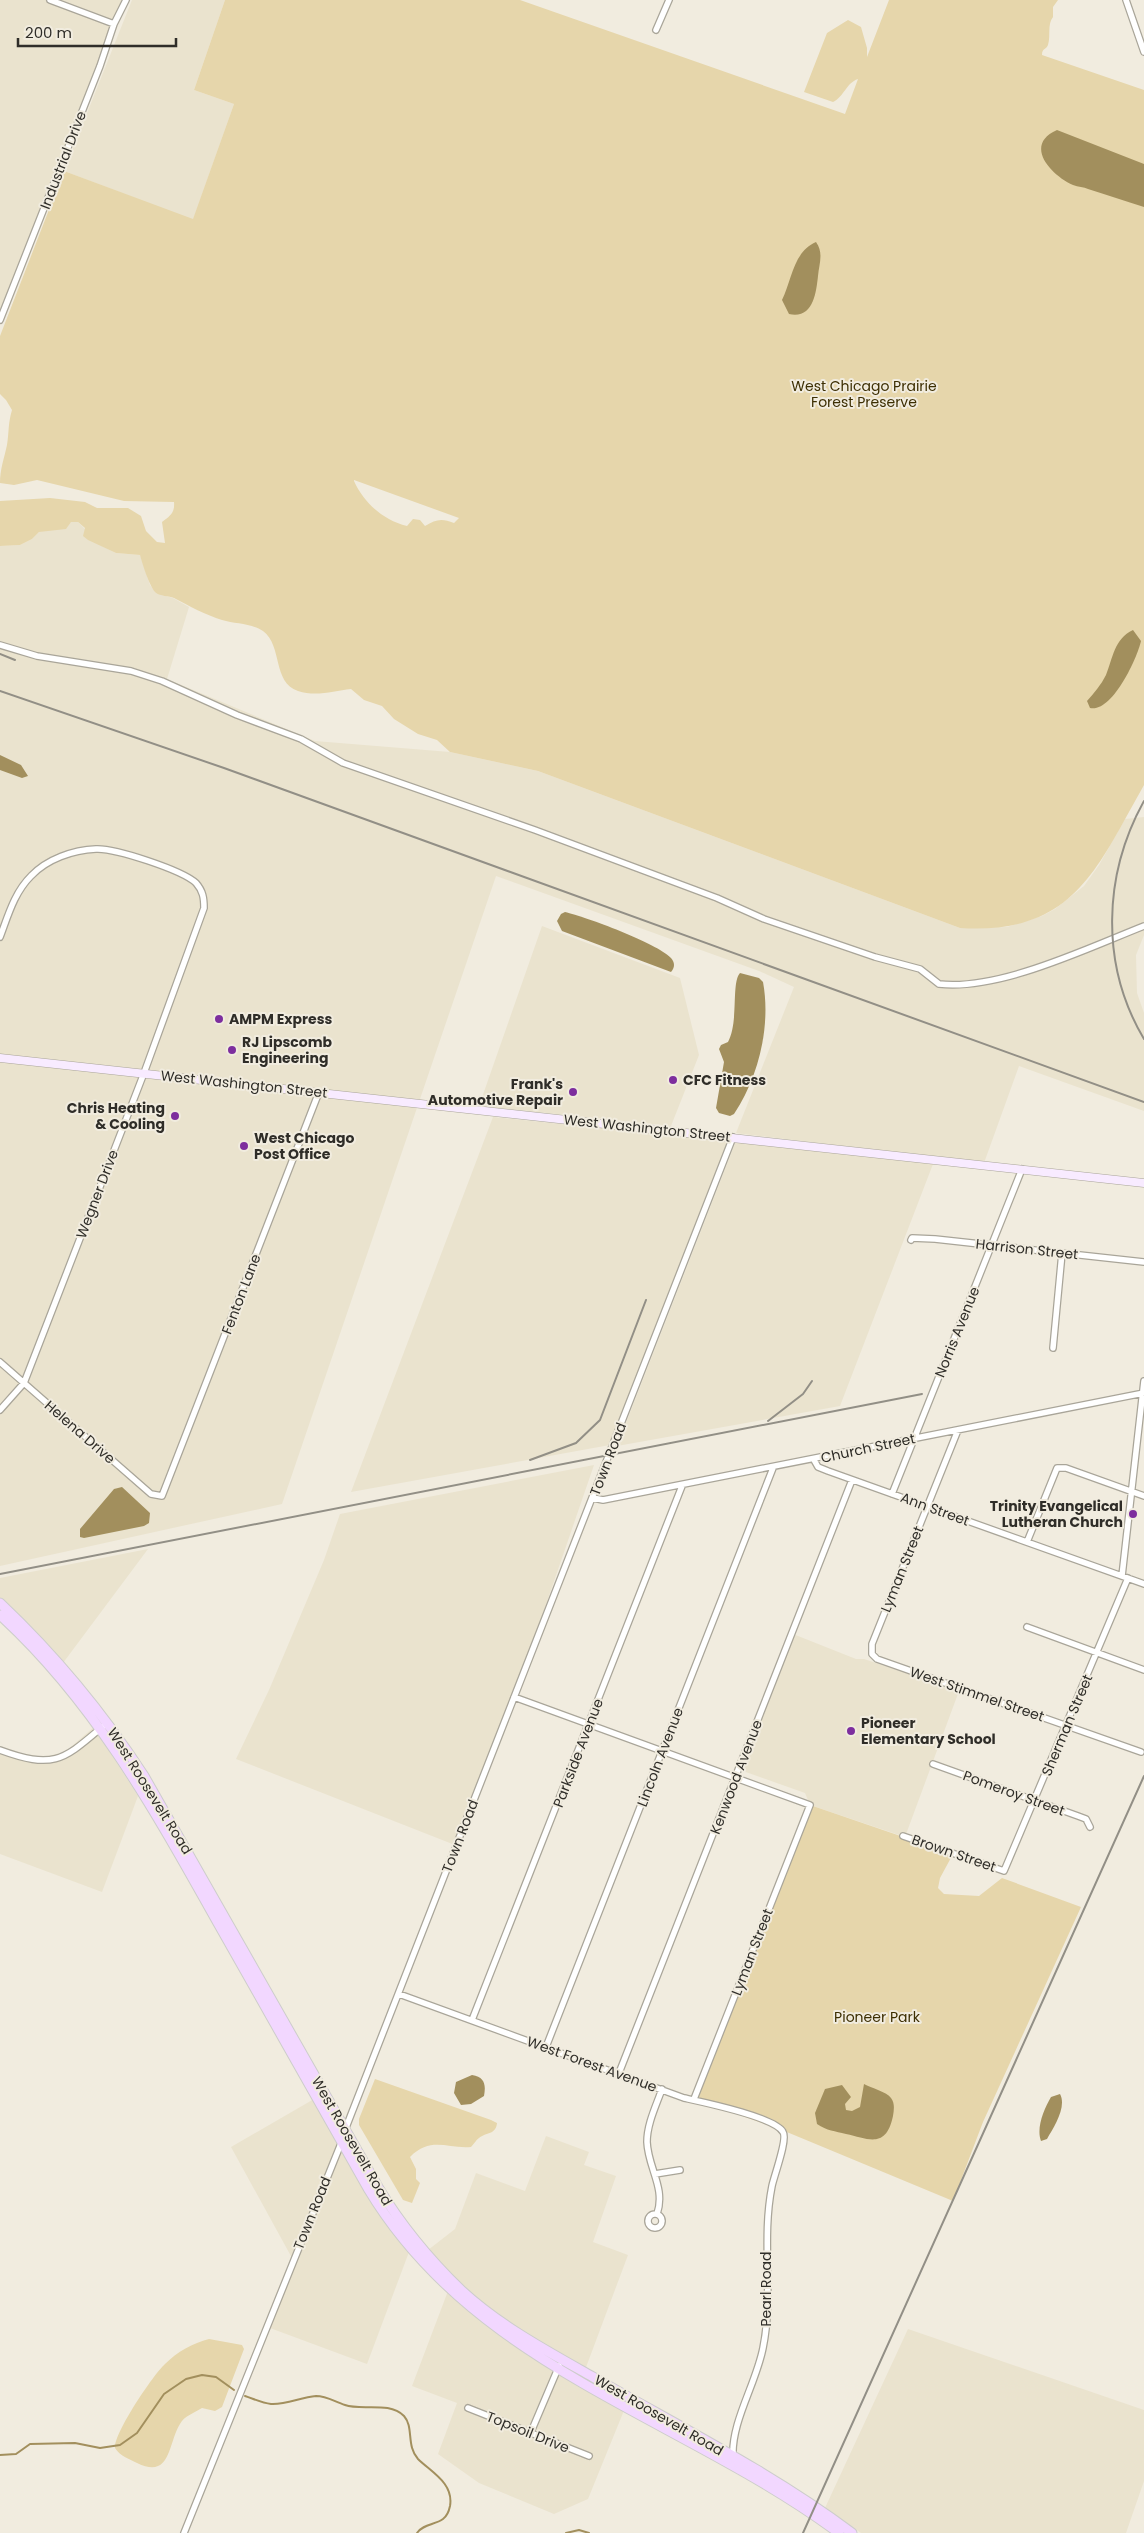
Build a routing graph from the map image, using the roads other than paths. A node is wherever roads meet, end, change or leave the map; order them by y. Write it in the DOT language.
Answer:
graph roads {
  1 [pos="50,0"];
  2 [pos="126,0"];
  3 [pos="669,0"];
  4 [pos="1126,0"];
  5 [pos="114,24"];
  6 [pos="656,30"];
  7 [pos="1144,52"];
  8 [pos="0,320"];
  9 [pos="0,645"];
  10 [pos="1144,926"];
  11 [pos="0,937"];
  12 [pos="0,1058"];
  13 [pos="144,1073"];
  14 [pos="319,1092"];
  15 [pos="733,1137"];
  16 [pos="1022,1169"];
  17 [pos="1144,1183"];
  18 [pos="911,1240"];
  19 [pos="992,1245"];
  20 [pos="1062,1253"];
  21 [pos="1144,1262"];
  22 [pos="1052,1348"];
  23 [pos="0,1362"];
  24 [pos="1144,1381"];
  25 [pos="24,1383"];
  26 [pos="1143,1393"];
  27 [pos="0,1410"];
  28 [pos="958,1430"];
  29 [pos="915,1438"];
  30 [pos="814,1460"];
  31 [pos="773,1468"];
  32 [pos="852,1480"];
  33 [pos="682,1486"];
  34 [pos="1132,1492"];
  35 [pos="892,1494"];
  36 [pos="162,1496"];
  37 [pos="1144,1496"];
  38 [pos="593,1498"];
  39 [pos="928,1507"];
  40 [pos="1027,1542"];
  41 [pos="1122,1576"];
  42 [pos="1128,1578"];
  43 [pos="1144,1584"];
  44 [pos="0,1603"];
  45 [pos="0,1615"];
  46 [pos="1027,1627"];
  47 [pos="1097,1653"];
  48 [pos="872,1654"];
  49 [pos="1144,1670"];
  50 [pos="514,1697"];
  51 [pos="589,1724"];
  52 [pos="104,1726"];
  53 [pos="1066,1726"];
  54 [pos="0,1750"];
  55 [pos="662,1750"];
  56 [pos="1141,1752"];
  57 [pos="933,1764"];
  58 [pos="736,1777"];
  59 [pos="1035,1800"];
  60 [pos="1090,1827"];
  61 [pos="903,1836"];
  62 [pos="1004,1871"];
  63 [pos="399,1994"];
  64 [pos="472,2020"];
  65 [pos="546,2047"];
  66 [pos="619,2073"];
  67 [pos="662,2089"];
  68 [pos="694,2099"];
  69 [pos="345,2130"];
  70 [pos="784,2133"];
  71 [pos="342,2142"];
  72 [pos="680,2170"];
  73 [pos="655,2174"];
  74 [pos="657,2214"];
  75 [pos="560,2364"];
  76 [pos="468,2408"];
  77 [pos="530,2432"];
  78 [pos="732,2441"];
  79 [pos="715,2448"];
  80 [pos="589,2456"];
  81 [pos="733,2458"];
  82 [pos="184,2533"];
  83 [pos="839,2533"];
  84 [pos="852,2533"];
  1 -- 5 [label="street"];
  2 -- 5 [label="street, Industrial Drive"];
  3 -- 6 [label="street"];
  4 -- 7 [label="street"];
  5 -- 8 [label="street, Industrial Drive"];
  9 -- 10 [label="street"];
  11 -- 13 [label="street, Wegner Drive"];
  12 -- 13 [label="main road, West Washington Street"];
  13 -- 14 [label="main road, West Washington Street"];
  13 -- 25 [label="street, Wegner Drive"];
  14 -- 15 [label="main road, West Washington Street"];
  14 -- 36 [label="street, Fenton Lane"];
  15 -- 16 [label="main road, West Washington Street"];
  15 -- 38 [label="street, Town Road"];
  16 -- 17 [label="main road, West Washington Street"];
  16 -- 19 [label="street, Norris Avenue"];
  18 -- 19 [label="street, Harrison Street"];
  19 -- 20 [label="street, Harrison Street"];
  19 -- 29 [label="street, Norris Avenue"];
  20 -- 21 [label="street, Harrison Street"];
  20 -- 22 [label="street"];
  23 -- 25 [label="street, Helena Drive"];
  24 -- 26 [label="street"];
  25 -- 27 [label="street, Wegner Drive"];
  25 -- 36 [label="street, Helena Drive"];
  26 -- 28 [label="street, Church Street"];
  26 -- 34 [label="street"];
  28 -- 29 [label="street, Church Street"];
  28 -- 39 [label="street, Lyman Street"];
  29 -- 30 [label="street, Church Street"];
  29 -- 35 [label="street, Norris Avenue"];
  30 -- 31 [label="street, Church Street"];
  30 -- 32 [label="street, Ann Street"];
  31 -- 33 [label="street, Church Street"];
  31 -- 55 [label="street, Lincoln Avenue"];
  32 -- 35 [label="street, Ann Street"];
  32 -- 58 [label="street, Kenwood Avenue"];
  33 -- 38 [label="street, Church Street"];
  33 -- 51 [label="street, Parkside Avenue"];
  34 -- 37 [label="street"];
  34 -- 40 [label="street"];
  34 -- 41 [label="street"];
  35 -- 39 [label="street, Ann Street"];
  38 -- 50 [label="street, Town Road"];
  39 -- 40 [label="street, Ann Street"];
  39 -- 48 [label="street, Lyman Street"];
  40 -- 41 [label="street, Ann Street"];
  41 -- 42 [label="street, Ann Street"];
  42 -- 43 [label="street, Ann Street"];
  42 -- 47 [label="street, Sherman Street"];
  44 -- 52 [label="main road, West Roosevelt Road"];
  45 -- 52 [label="main road, West Roosevelt Road"];
  46 -- 47 [label="street"];
  47 -- 49 [label="street"];
  47 -- 53 [label="street, Sherman Street"];
  48 -- 53 [label="street, West Stimmel Street"];
  50 -- 51 [label="street"];
  50 -- 63 [label="street, Town Road"];
  51 -- 55 [label="street"];
  51 -- 64 [label="street, Parkside Avenue"];
  52 -- 54 [label="street"];
  52 -- 69 [label="main road, West Roosevelt Road"];
  52 -- 71 [label="main road, West Roosevelt Road"];
  53 -- 56 [label="street, West Stimmel Street"];
  53 -- 59 [label="street, Sherman Street"];
  55 -- 58 [label="street"];
  55 -- 65 [label="street, Lincoln Avenue"];
  57 -- 59 [label="street, Pomeroy Street"];
  58 -- 66 [label="street, Kenwood Avenue"];
  58 -- 68 [label="street, Lyman Street"];
  59 -- 60 [label="street, Pomeroy Street"];
  59 -- 62 [label="street, Sherman Street"];
  61 -- 62 [label="street, Brown Street"];
  63 -- 64 [label="street, West Forest Avenue"];
  63 -- 69 [label="street, Town Road"];
  64 -- 65 [label="street, West Forest Avenue"];
  65 -- 66 [label="street, West Forest Avenue"];
  66 -- 67 [label="street, West Forest Avenue"];
  67 -- 68 [label="street, West Forest Avenue"];
  67 -- 73 [label="street"];
  68 -- 70 [label="street, West Forest Avenue"];
  69 -- 71 [label="street, Town Road"];
  69 -- 75 [label="main road, West Roosevelt Road"];
  70 -- 78 [label="street, Pearl Road"];
  71 -- 75 [label="main road, West Roosevelt Road"];
  71 -- 82 [label="street, Town Road"];
  72 -- 73 [label="street"];
  73 -- 74 [label="street"];
  75 -- 77 [label="street"];
  75 -- 79 [label="main road, West Roosevelt Road"];
  75 -- 83 [label="main road, West Roosevelt Road"];
  76 -- 77 [label="street, Topsoil Drive"];
  77 -- 80 [label="street, Topsoil Drive"];
  78 -- 79 [label="street"];
  78 -- 81 [label="street, Pearl Road"];
  79 -- 81 [label="main road, West Roosevelt Road"];
  81 -- 84 [label="main road, West Roosevelt Road"];
}
